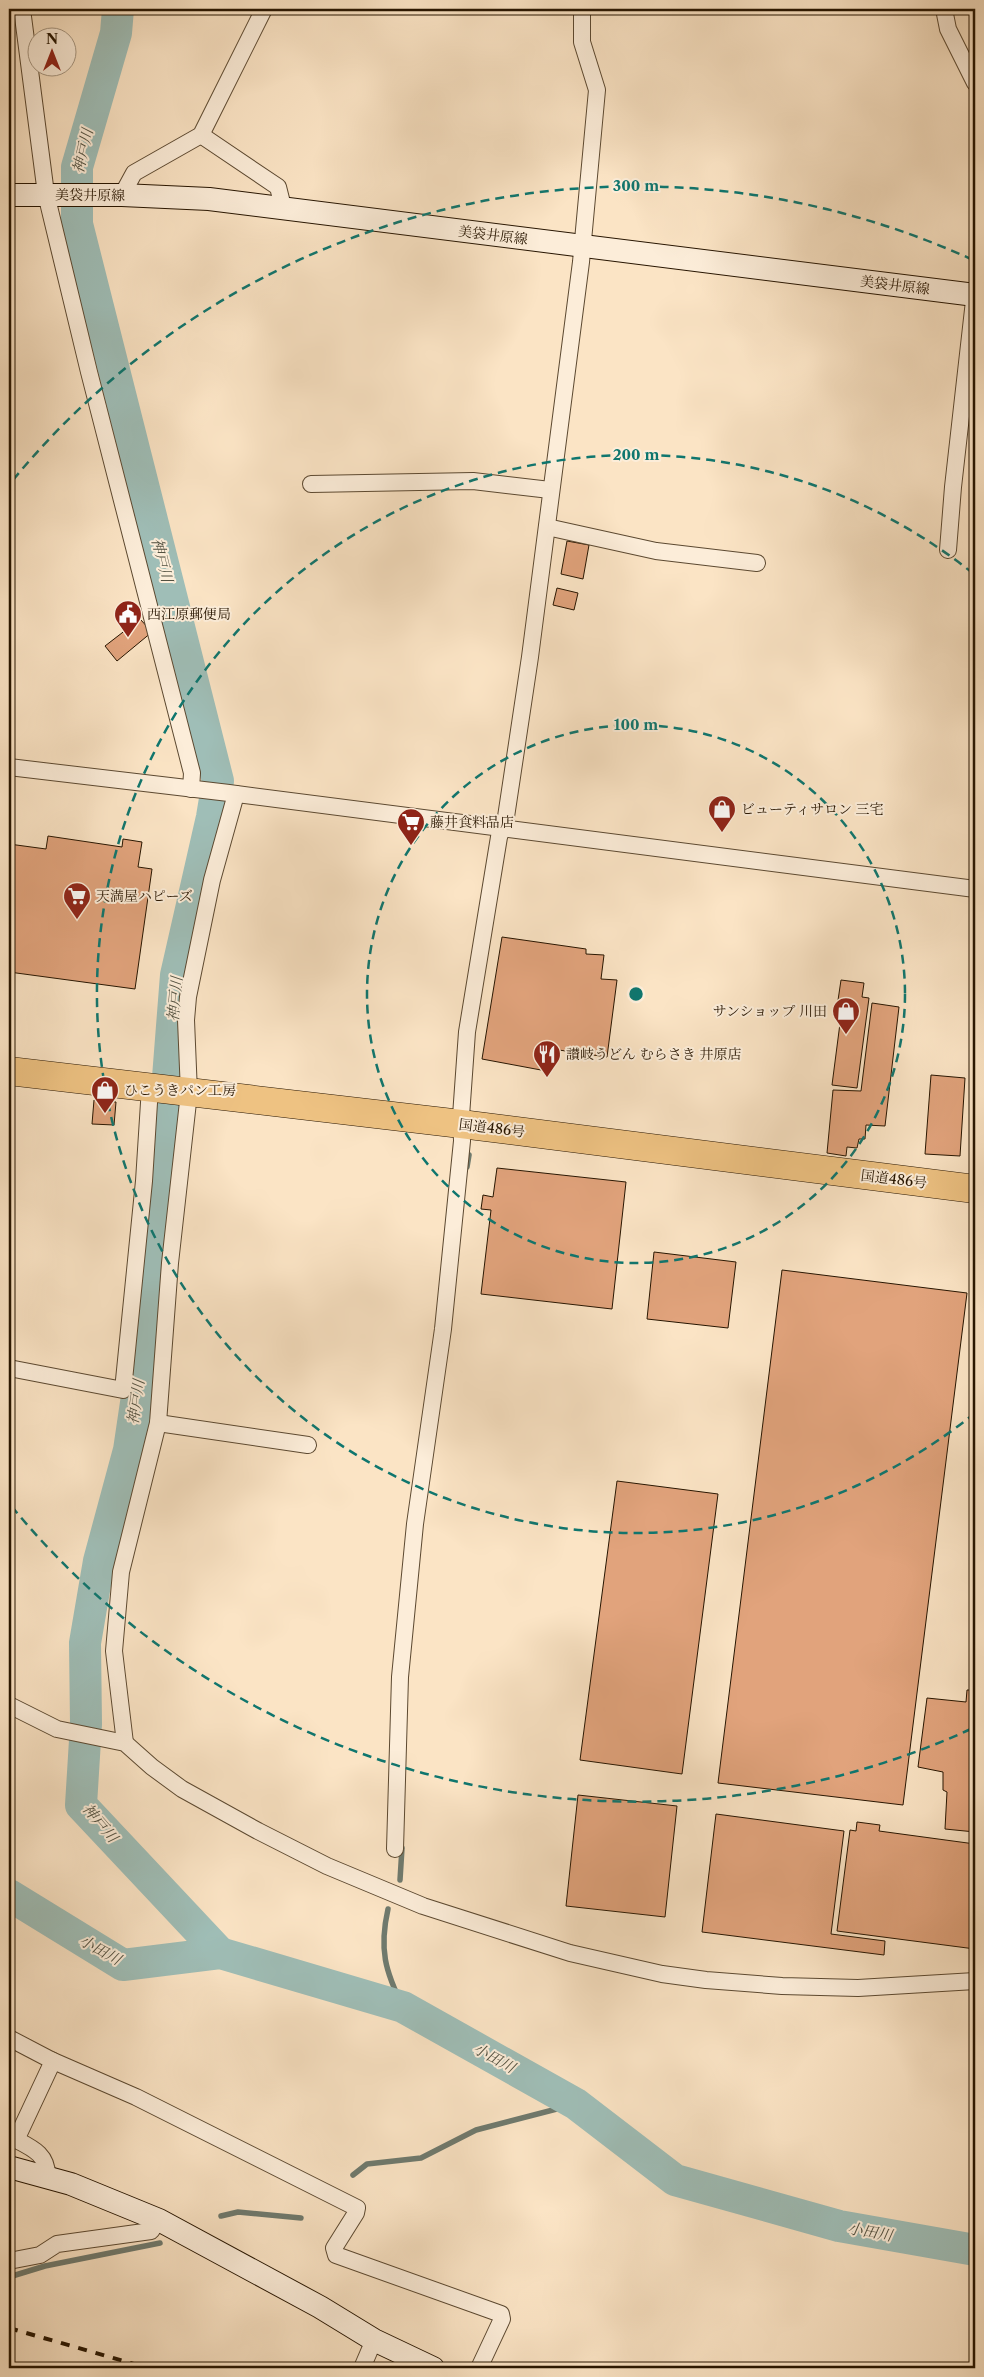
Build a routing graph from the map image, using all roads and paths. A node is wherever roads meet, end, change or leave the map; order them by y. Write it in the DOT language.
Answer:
graph roads {
  1 [pos="22,9"];
  2 [pos="582,9"];
  3 [pos="944,9"];
  4 [pos="260,10"];
  5 [pos="975,83"];
  6 [pos="201,134"];
  7 [pos="55,194"];
  8 [pos="9,195"];
  9 [pos="122,195"];
  10 [pos="282,208"];
  11 [pos="581,246"];
  12 [pos="975,294"];
  13 [pos="311,484"];
  14 [pos="550,490"];
  15 [pos="547,528"];
  16 [pos="948,550"];
  17 [pos="757,563"];
  18 [pos="9,767"];
  19 [pos="196,789"];
  20 [pos="232,793"];
  21 [pos="503,828"];
  22 [pos="975,889"];
  23 [pos="9,1071"];
  24 [pos="169,1090"];
  25 [pos="461,1124"];
  26 [pos="975,1189"];
  27 [pos="9,1368"];
  28 [pos="158,1423"];
  29 [pos="308,1445"];
  30 [pos="9,1705"];
  31 [pos="118,1741"];
  32 [pos="395,1849"];
  33 [pos="975,1981"];
  34 [pos="9,2038"];
  35 [pos="51,2060"];
  36 [pos="13,2138"];
  37 [pos="9,2167"];
  38 [pos="47,2177"];
  39 [pos="159,2220"];
  40 [pos="9,2261"];
  41 [pos="374,2340"];
  42 [pos="480,2366"];
  43 [pos="362,2368"];
  44 [pos="433,2368"];
  1 -- 7 [label="street"];
  2 -- 11 [label="street"];
  3 -- 5 [label="street"];
  4 -- 6 [label="street"];
  6 -- 9 [label="street"];
  6 -- 10 [label="street"];
  7 -- 8 [label="main road, 美袋井原線"];
  7 -- 9 [label="main road, 美袋井原線"];
  7 -- 19 [label="street"];
  9 -- 10 [label="main road, 美袋井原線"];
  10 -- 11 [label="main road, 美袋井原線"];
  11 -- 12 [label="main road, 美袋井原線"];
  11 -- 14 [label="street"];
  12 -- 16 [label="street"];
  13 -- 14 [label="street"];
  14 -- 15 [label="street"];
  15 -- 17 [label="street"];
  15 -- 21 [label="street"];
  18 -- 19 [label="street"];
  19 -- 20 [label="street"];
  20 -- 21 [label="street"];
  20 -- 24 [label="street"];
  21 -- 22 [label="street"];
  21 -- 25 [label="street"];
  23 -- 24 [label="highway, 国道486号"];
  24 -- 25 [label="highway, 国道486号"];
  24 -- 27 [label="street"];
  24 -- 28 [label="street"];
  25 -- 26 [label="highway, 国道486号"];
  25 -- 32 [label="street"];
  28 -- 29 [label="street"];
  28 -- 31 [label="street"];
  30 -- 31 [label="street"];
  31 -- 33 [label="street"];
  34 -- 35 [label="street"];
  35 -- 36 [label="street"];
  35 -- 42 [label="street"];
  36 -- 38 [label="street"];
  37 -- 38 [label="main road"];
  38 -- 39 [label="main road"];
  39 -- 40 [label="street"];
  39 -- 41 [label="main road"];
  41 -- 43 [label="street"];
  41 -- 44 [label="main road"];
}
